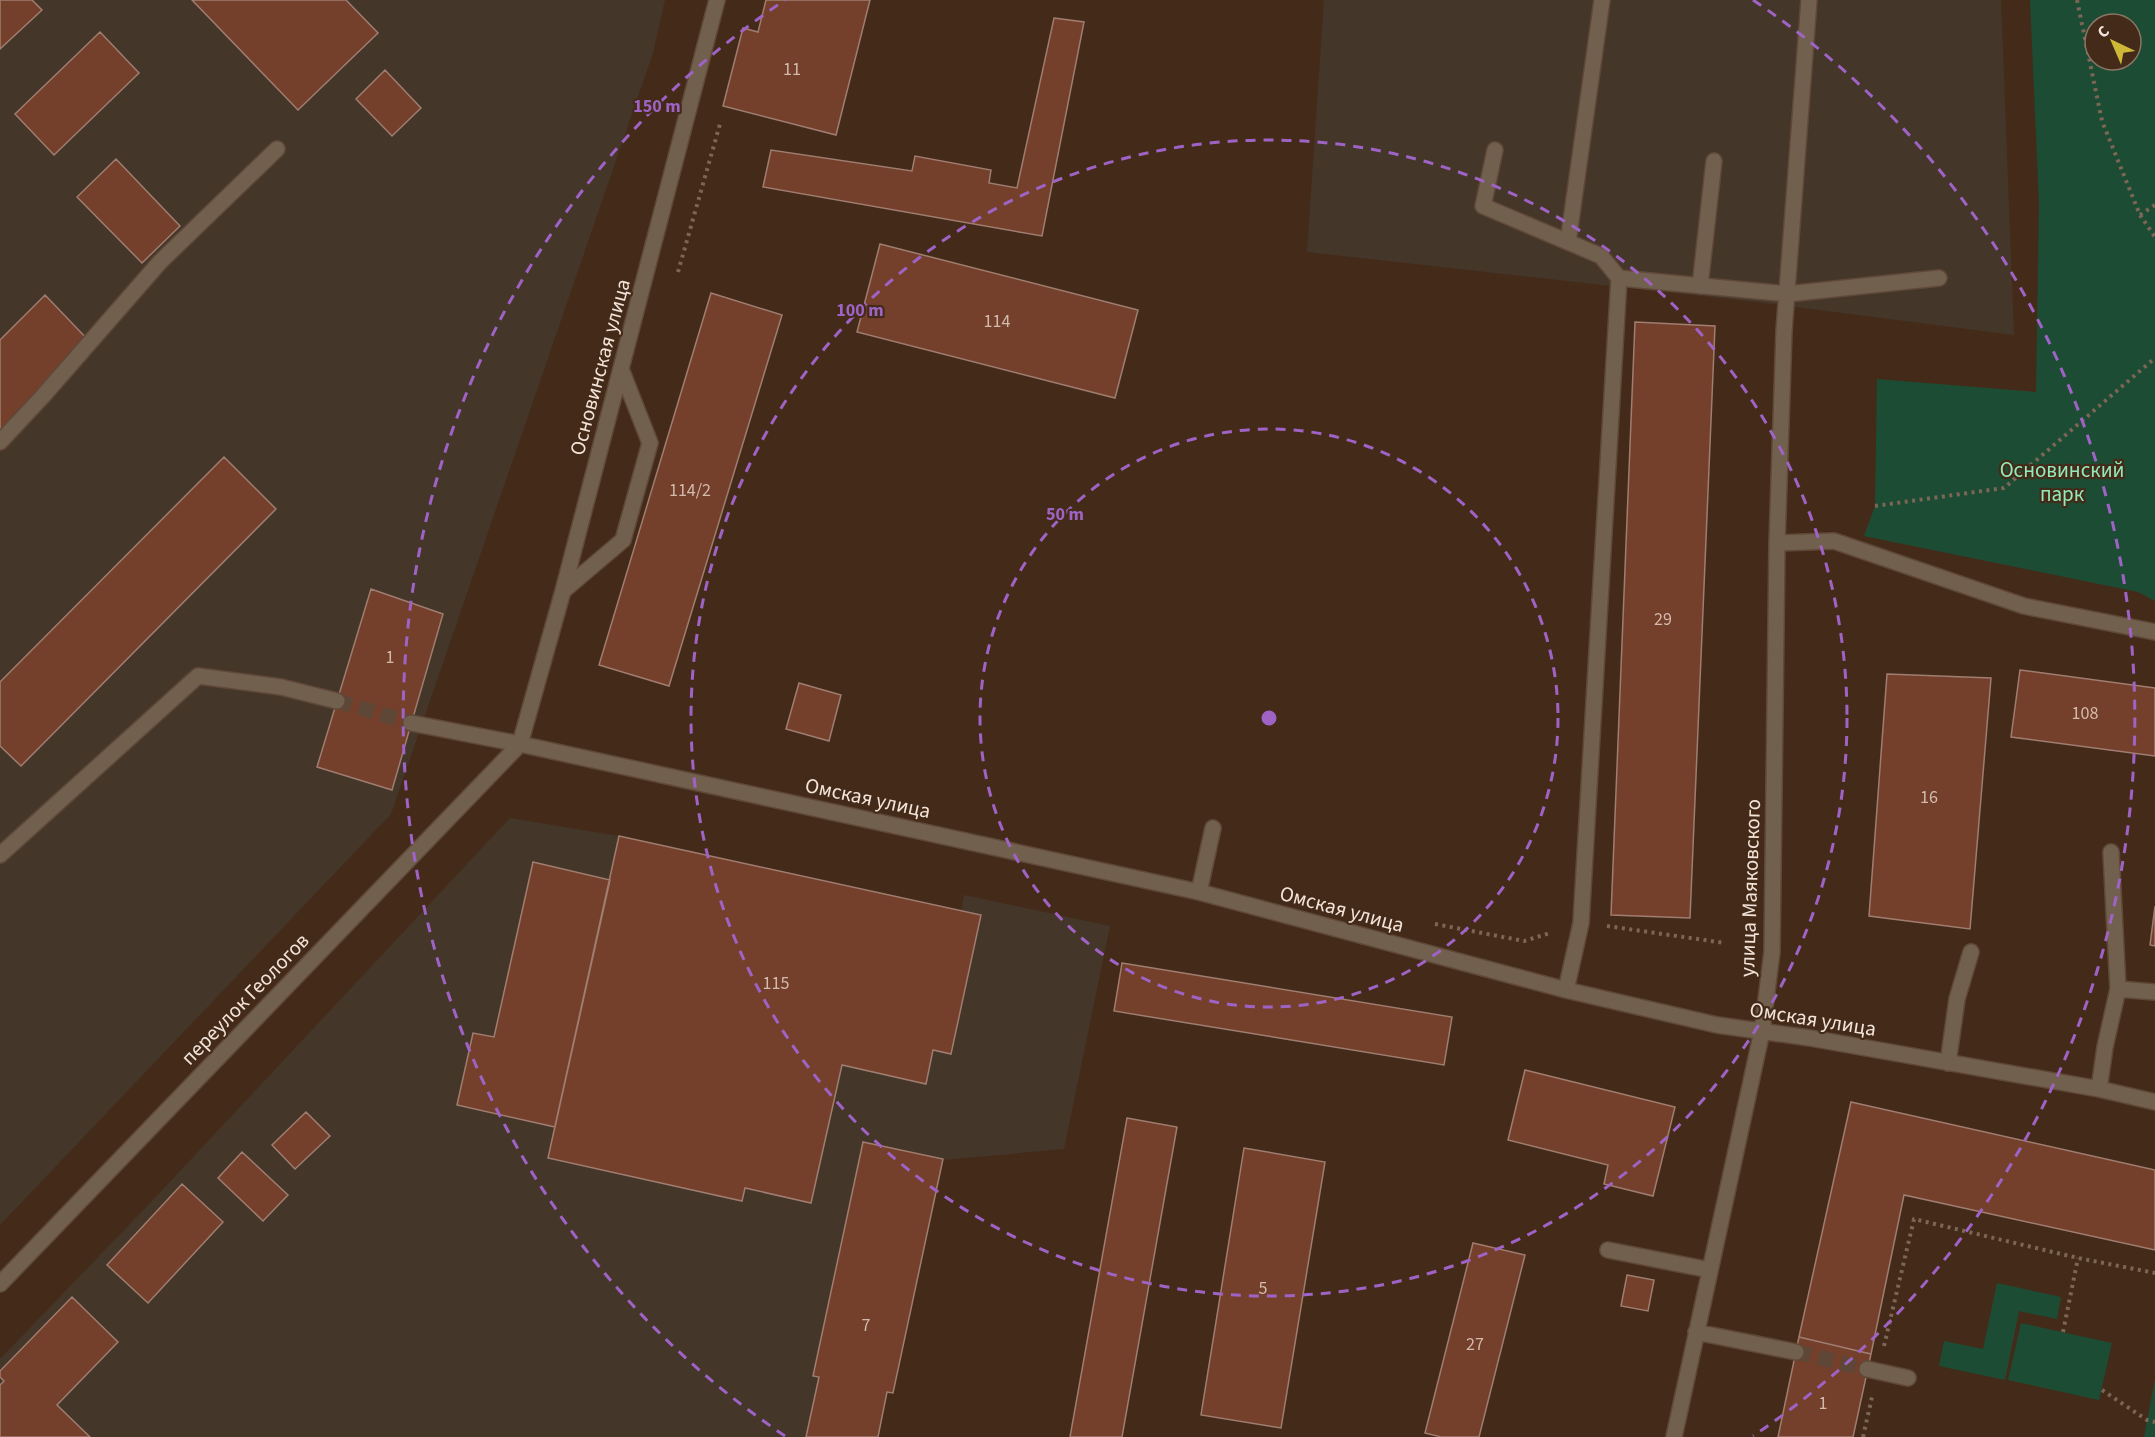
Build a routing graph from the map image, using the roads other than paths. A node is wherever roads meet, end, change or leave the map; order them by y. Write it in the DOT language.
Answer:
graph roads {
  1 [pos="717,0"];
  2 [pos="1602,0"];
  3 [pos="1809,0"];
  4 [pos="277,149"];
  5 [pos="1495,150"];
  6 [pos="1714,161"];
  7 [pos="1568,242"];
  8 [pos="1619,278"];
  9 [pos="1939,278"];
  10 [pos="1700,286"];
  11 [pos="1787,294"];
  12 [pos="621,369"];
  13 [pos="0,442"];
  14 [pos="1778,543"];
  15 [pos="563,591"];
  16 [pos="2155,632"];
  17 [pos="337,701"];
  18 [pos="411,723"];
  19 [pos="520,744"];
  20 [pos="1213,828"];
  21 [pos="2111,852"];
  22 [pos="0,855"];
  23 [pos="1199,892"];
  24 [pos="1971,952"];
  25 [pos="2118,989"];
  26 [pos="1566,990"];
  27 [pos="2155,992"];
  28 [pos="1762,1031"];
  29 [pos="1948,1062"];
  30 [pos="2099,1089"];
  31 [pos="2155,1101"];
  32 [pos="1608,1250"];
  33 [pos="1710,1270"];
  34 [pos="0,1284"];
  35 [pos="1696,1332"];
  36 [pos="1796,1352"];
  37 [pos="1873,1370"];
  38 [pos="1908,1378"];
  39 [pos="1674,1437"];
  1 -- 12 [label="street, Основинская улица"];
  2 -- 7 [label="street"];
  3 -- 11 [label="street, улица Маяковского"];
  4 -- 13 [label="street"];
  5 -- 7 [label="street"];
  6 -- 10 [label="street"];
  7 -- 8 [label="street"];
  8 -- 10 [label="street"];
  8 -- 26 [label="street"];
  9 -- 11 [label="street"];
  10 -- 11 [label="street"];
  11 -- 14 [label="street, улица Маяковского"];
  12 -- 15 [label="street, Основинская улица"];
  12 -- 15 [label="street"];
  14 -- 16 [label="street"];
  14 -- 28 [label="street, улица Маяковского"];
  15 -- 19 [label="street, Основинская улица"];
  17 -- 22 [label="street"];
  18 -- 19 [label="street, Омская улица"];
  19 -- 23 [label="street, Омская улица"];
  19 -- 34 [label="street, переулок Геологов"];
  20 -- 23 [label="street"];
  21 -- 25 [label="street"];
  23 -- 26 [label="street, Омская улица"];
  24 -- 29 [label="street"];
  25 -- 27 [label="street"];
  25 -- 30 [label="street"];
  26 -- 28 [label="street, Омская улица"];
  28 -- 29 [label="street, Омская улица"];
  28 -- 33 [label="street, улица Маяковского"];
  29 -- 30 [label="street, Омская улица"];
  30 -- 31 [label="street, Омская улица"];
  32 -- 33 [label="street"];
  33 -- 35 [label="street, улица Маяковского"];
  35 -- 36 [label="street"];
  35 -- 39 [label="street, улица Маяковского"];
  37 -- 38 [label="street"];
}
